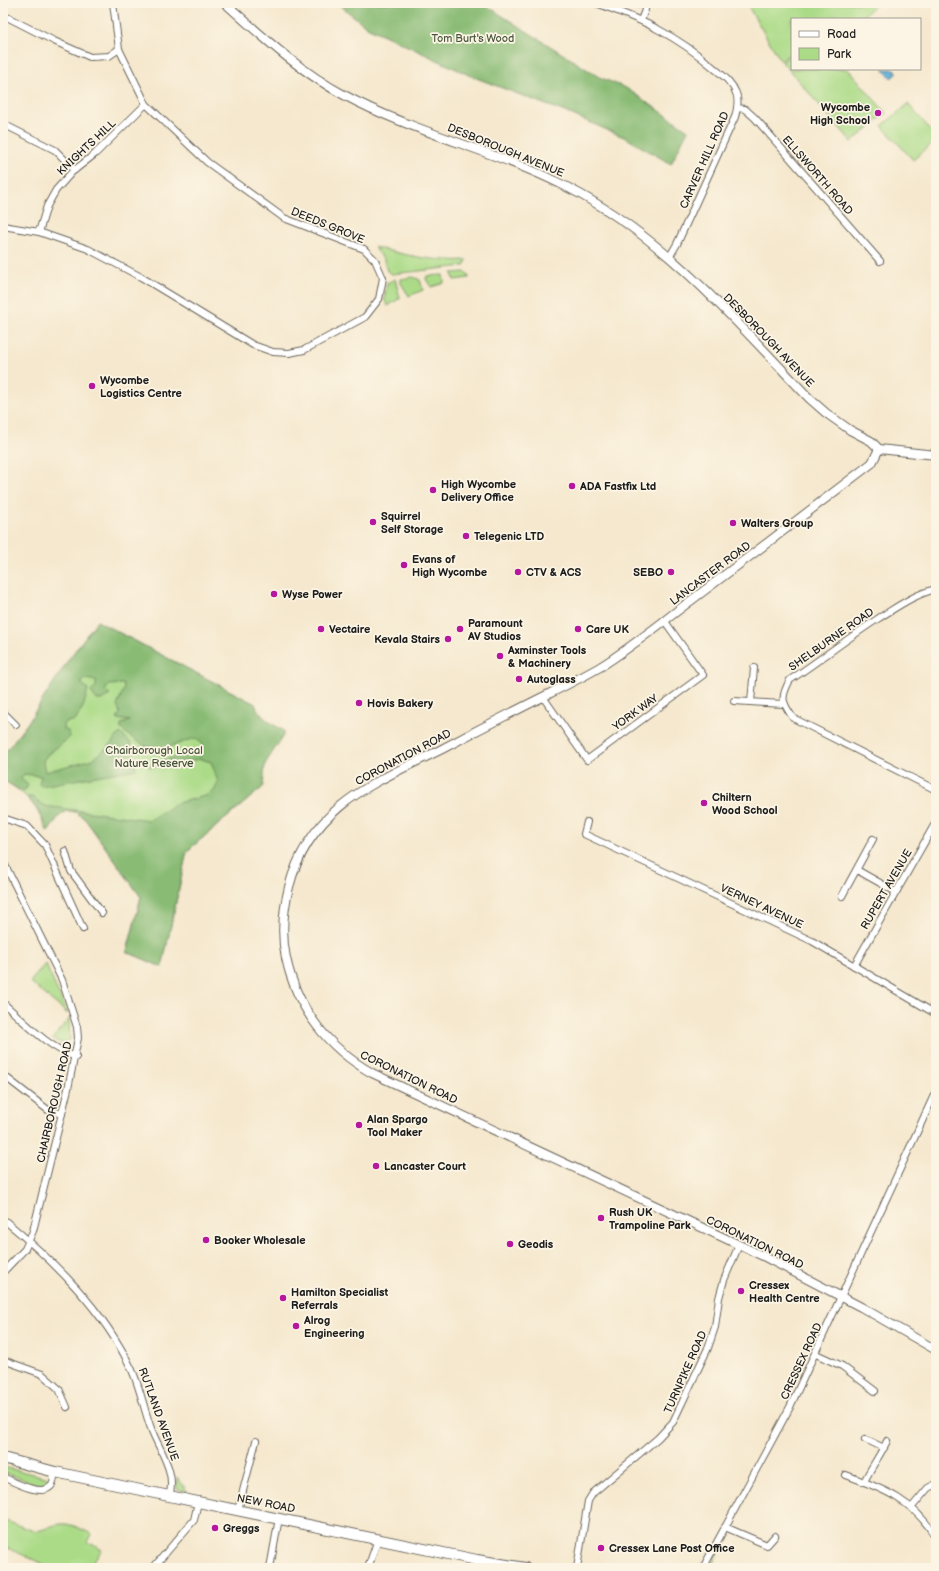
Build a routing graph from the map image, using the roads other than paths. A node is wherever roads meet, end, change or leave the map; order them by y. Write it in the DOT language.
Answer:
graph roads {
  1 [pos="113,3"];
  2 [pos="226,3"];
  3 [pos="596,3"];
  4 [pos="646,3"];
  5 [pos="3,15"];
  6 [pos="641,20"];
  7 [pos="119,49"];
  8 [pos="146,104"];
  9 [pos="737,108"];
  10 [pos="3,124"];
  11 [pos="75,170"];
  12 [pos="3,226"];
  13 [pos="39,232"];
  14 [pos="670,256"];
  15 [pos="880,261"];
  16 [pos="879,449"];
  17 [pos="936,455"];
  18 [pos="936,589"];
  19 [pos="664,620"];
  20 [pos="624,651"];
  21 [pos="754,668"];
  22 [pos="543,697"];
  23 [pos="734,701"];
  24 [pos="751,702"];
  25 [pos="783,704"];
  26 [pos="3,712"];
  27 [pos="16,725"];
  28 [pos="936,790"];
  29 [pos="3,818"];
  30 [pos="587,822"];
  31 [pos="936,822"];
  32 [pos="873,839"];
  33 [pos="65,850"];
  34 [pos="3,861"];
  35 [pos="857,870"];
  36 [pos="71,871"];
  37 [pos="59,878"];
  38 [pos="896,892"];
  39 [pos="842,896"];
  40 [pos="102,913"];
  41 [pos="83,929"];
  42 [pos="854,966"];
  43 [pos="3,1003"];
  44 [pos="936,1014"];
  45 [pos="76,1057"];
  46 [pos="3,1075"];
  47 [pos="936,1091"];
  48 [pos="62,1114"];
  49 [pos="3,1219"];
  50 [pos="28,1240"];
  51 [pos="739,1245"];
  52 [pos="3,1272"];
  53 [pos="840,1298"];
  54 [pos="936,1350"];
  55 [pos="816,1354"];
  56 [pos="3,1360"];
  57 [pos="875,1391"];
  58 [pos="67,1407"];
  59 [pos="865,1439"];
  60 [pos="256,1441"];
  61 [pos="887,1441"];
  62 [pos="884,1448"];
  63 [pos="3,1458"];
  64 [pos="55,1472"];
  65 [pos="846,1475"];
  66 [pos="3,1477"];
  67 [pos="864,1482"];
  68 [pos="936,1484"];
  69 [pos="169,1496"];
  70 [pos="198,1502"];
  71 [pos="912,1507"];
  72 [pos="238,1510"];
  73 [pos="279,1518"];
  74 [pos="725,1528"];
  75 [pos="775,1536"];
  76 [pos="936,1538"];
  77 [pos="378,1539"];
  78 [pos="476,1564"];
  79 [pos="153,1568"];
  80 [pos="270,1568"];
  81 [pos="368,1568"];
  82 [pos="524,1568"];
  83 [pos="577,1568"];
  84 [pos="703,1568"];
  1 -- 7 [label="street, DEEDS GROVE"];
  2 -- 14 [label="street, DESBOROUGH AVENUE"];
  3 -- 6 [label="street, CARVER HILL ROAD"];
  4 -- 6 [label="street"];
  5 -- 7 [label="street"];
  6 -- 9 [label="street, CARVER HILL ROAD"];
  7 -- 8 [label="street, DEEDS GROVE"];
  8 -- 11 [label="street, KNIGHTS HILL"];
  8 -- 13 [label="street, DEEDS GROVE"];
  9 -- 14 [label="street, CARVER HILL ROAD"];
  9 -- 15 [label="street, ELLSWORTH ROAD"];
  10 -- 11 [label="street"];
  11 -- 13 [label="street, KNIGHTS HILL"];
  12 -- 13 [label="street, DEEDS GROVE"];
  14 -- 16 [label="street, DESBOROUGH AVENUE"];
  16 -- 17 [label="street"];
  16 -- 19 [label="street, LANCASTER ROAD"];
  18 -- 25 [label="street, SHELBURNE ROAD"];
  19 -- 20 [label="street, LANCASTER ROAD"];
  19 -- 22 [label="street, YORK WAY"];
  20 -- 22 [label="street, CORONATION ROAD"];
  21 -- 24 [label="street"];
  22 -- 51 [label="street, CORONATION ROAD"];
  23 -- 24 [label="street"];
  24 -- 25 [label="street"];
  25 -- 28 [label="street"];
  26 -- 27 [label="street"];
  29 -- 37 [label="street"];
  30 -- 42 [label="street, VERNEY AVENUE"];
  31 -- 38 [label="street, RUPERT AVENUE"];
  32 -- 35 [label="street"];
  33 -- 36 [label="street"];
  34 -- 45 [label="street, CHAIRBOROUGH ROAD"];
  35 -- 38 [label="street"];
  35 -- 39 [label="street"];
  36 -- 37 [label="street"];
  36 -- 40 [label="street"];
  37 -- 41 [label="street"];
  38 -- 42 [label="street, RUPERT AVENUE"];
  42 -- 44 [label="street, VERNEY AVENUE"];
  43 -- 45 [label="street"];
  45 -- 48 [label="street, CHAIRBOROUGH ROAD"];
  46 -- 48 [label="street"];
  47 -- 53 [label="street, CRESSEX ROAD"];
  48 -- 50 [label="street, CHAIRBOROUGH ROAD"];
  49 -- 50 [label="street, RUTLAND AVENUE"];
  50 -- 52 [label="street, CHAIRBOROUGH ROAD"];
  50 -- 69 [label="street, RUTLAND AVENUE"];
  51 -- 53 [label="street, CORONATION ROAD"];
  51 -- 83 [label="street, TURNPIKE ROAD"];
  53 -- 54 [label="street, CORONATION ROAD"];
  53 -- 55 [label="street, CRESSEX ROAD"];
  55 -- 57 [label="street"];
  55 -- 74 [label="street, CRESSEX ROAD"];
  56 -- 58 [label="street"];
  59 -- 62 [label="street"];
  60 -- 72 [label="street"];
  61 -- 62 [label="street"];
  62 -- 67 [label="street"];
  63 -- 64 [label="highway, NEW ROAD"];
  64 -- 66 [label="street"];
  64 -- 69 [label="highway, NEW ROAD"];
  65 -- 67 [label="street"];
  67 -- 71 [label="street"];
  68 -- 71 [label="street"];
  69 -- 70 [label="highway, NEW ROAD"];
  70 -- 72 [label="highway, NEW ROAD"];
  70 -- 79 [label="street"];
  71 -- 76 [label="street"];
  72 -- 73 [label="highway, NEW ROAD"];
  73 -- 77 [label="highway, NEW ROAD"];
  73 -- 80 [label="street"];
  74 -- 75 [label="street"];
  74 -- 84 [label="street, CRESSEX ROAD"];
  77 -- 78 [label="highway, NEW ROAD"];
  77 -- 81 [label="street"];
  78 -- 82 [label="highway, NEW ROAD"];
}
